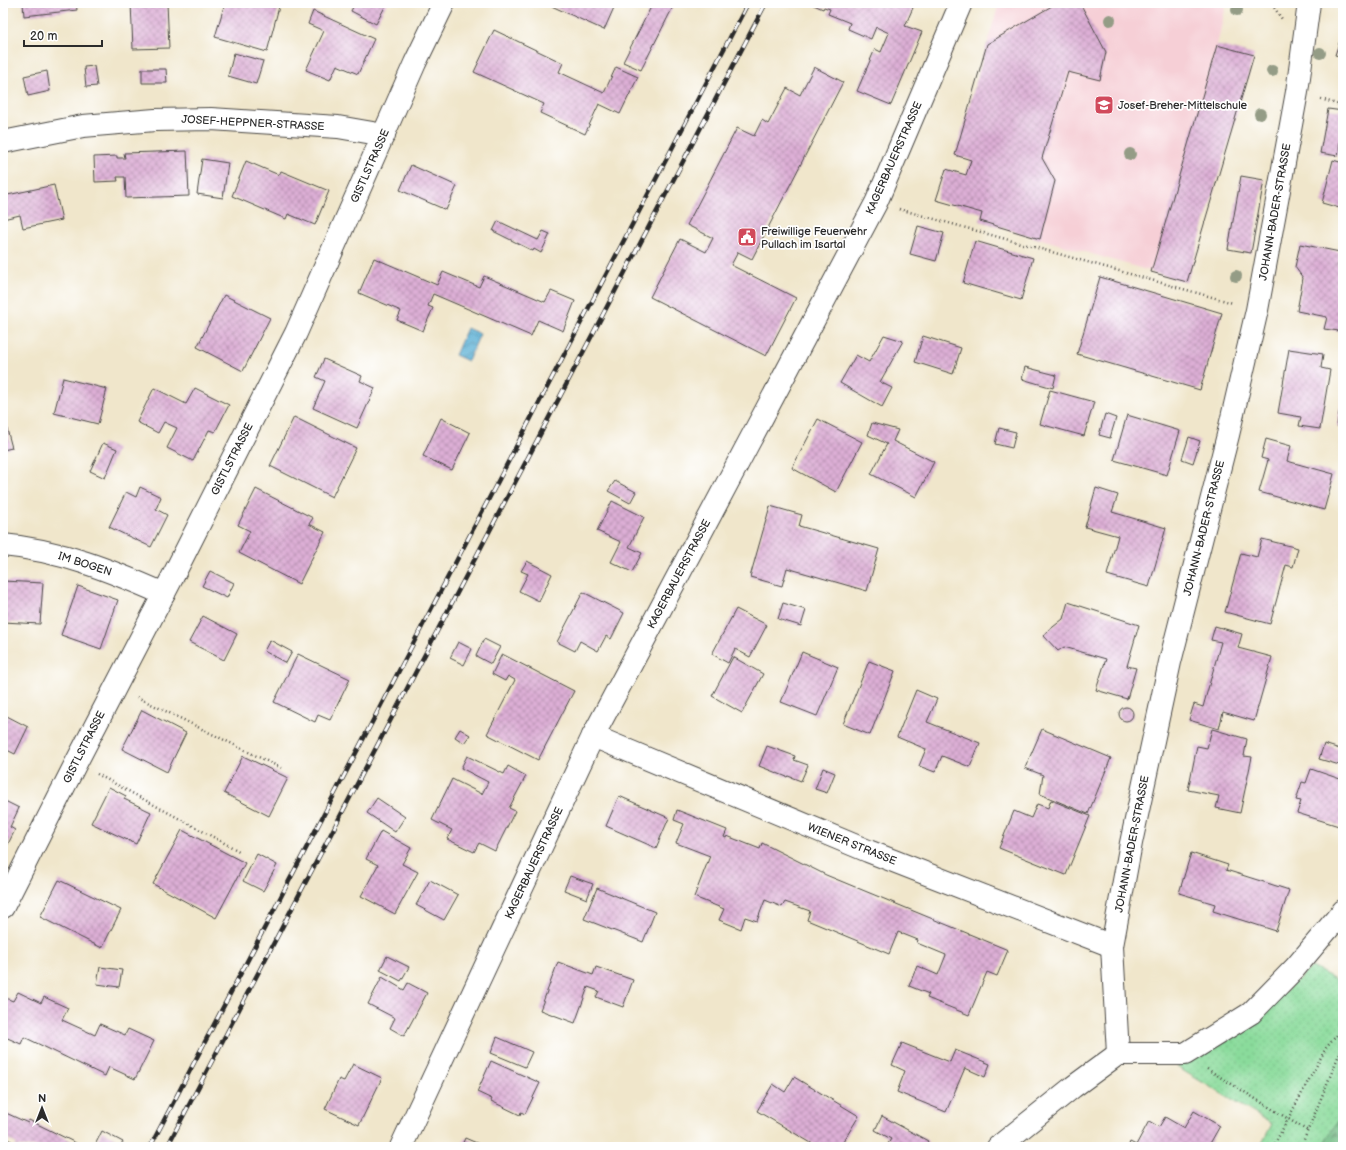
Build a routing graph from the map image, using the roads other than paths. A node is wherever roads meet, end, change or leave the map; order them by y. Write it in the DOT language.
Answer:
graph roads {
  1 [pos="444,3"];
  2 [pos="961,3"];
  3 [pos="1309,3"];
  4 [pos="384,135"];
  5 [pos="3,142"];
  6 [pos="3,545"];
  7 [pos="164,594"];
  8 [pos="593,736"];
  9 [pos="3,907"];
  10 [pos="1343,911"];
  11 [pos="1112,946"];
  12 [pos="1118,1054"];
  13 [pos="401,1147"];
  14 [pos="998,1147"];
  1 -- 4 [label="street, GISTLSTRASSE"];
  2 -- 8 [label="street, KAGERBAUERSTRASSE"];
  3 -- 11 [label="street, JOHANN-BADER-STRASSE"];
  4 -- 5 [label="street, JOSEF-HEPPNER-STRASSE"];
  4 -- 7 [label="street, GISTLSTRASSE"];
  6 -- 7 [label="street, IM BOGEN"];
  7 -- 9 [label="street, GISTLSTRASSE"];
  8 -- 11 [label="street, WIENER STRASSE"];
  8 -- 13 [label="street, KAGERBAUERSTRASSE"];
  10 -- 12 [label="street"];
  11 -- 12 [label="street, JOHANN-BADER-STRASSE"];
  12 -- 14 [label="street"];
}
